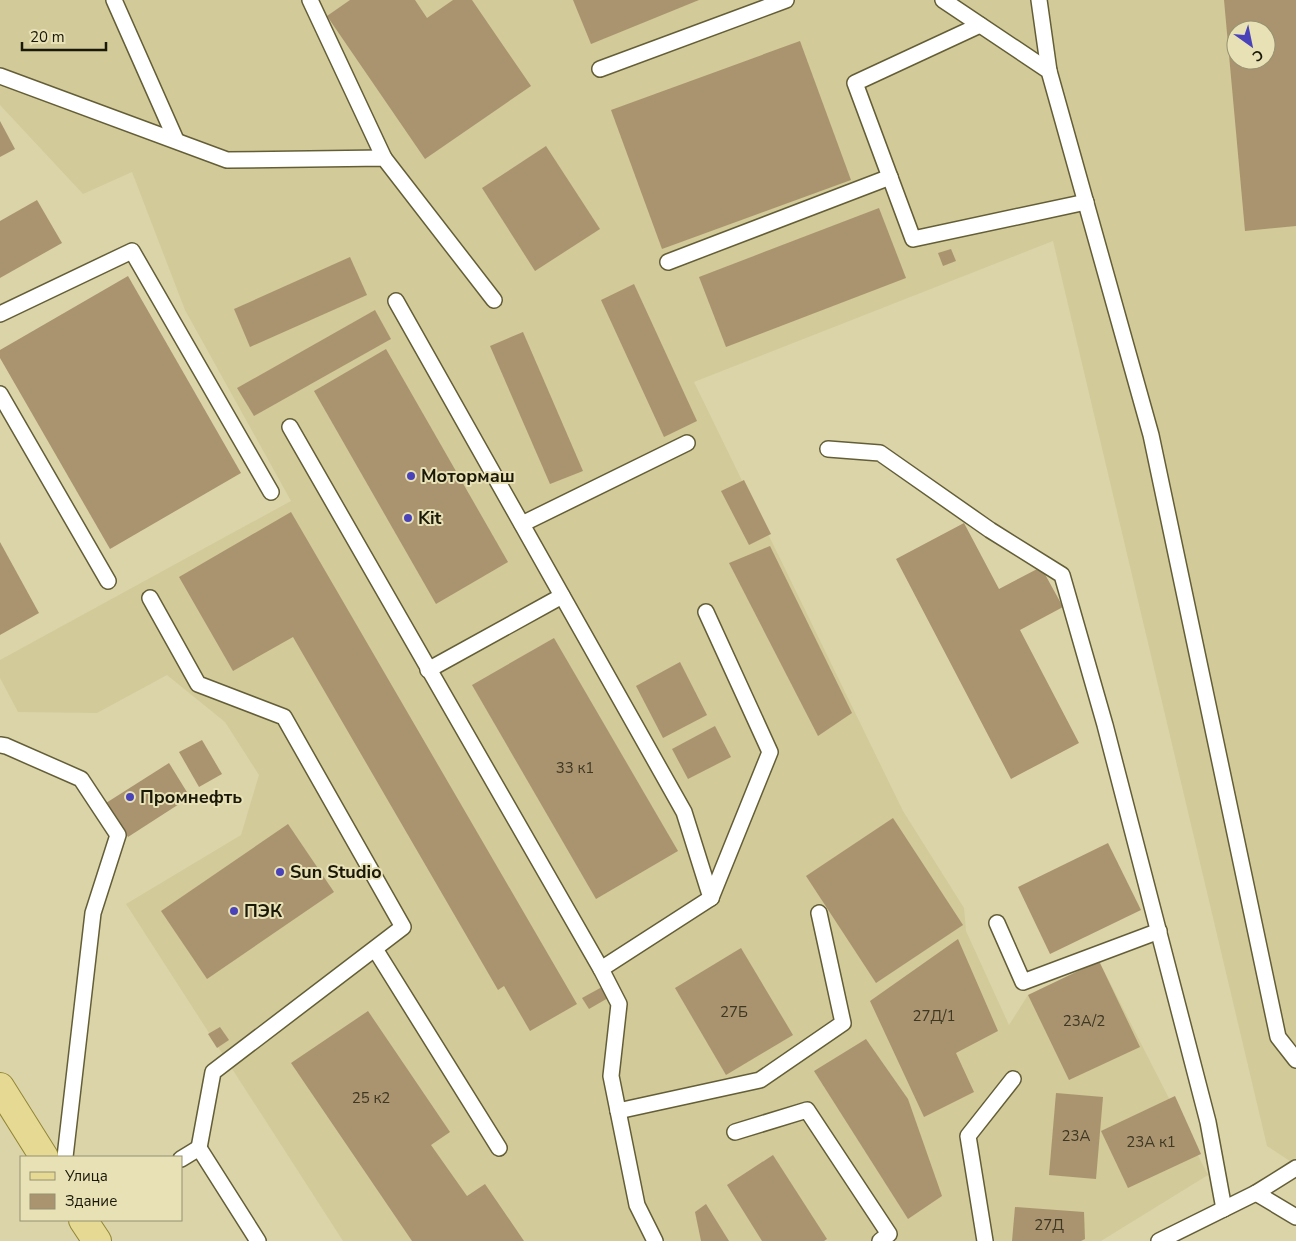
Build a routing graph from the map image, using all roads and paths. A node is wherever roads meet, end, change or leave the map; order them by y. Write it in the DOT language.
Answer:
graph roads {
  1 [pos="114,0"];
  2 [pos="310,0"];
  3 [pos="786,0"];
  4 [pos="943,0"];
  5 [pos="1039,0"];
  6 [pos="980,24"];
  7 [pos="600,69"];
  8 [pos="1049,70"];
  9 [pos="0,76"];
  10 [pos="176,140"];
  11 [pos="384,158"];
  12 [pos="890,177"];
  13 [pos="1086,202"];
  14 [pos="668,262"];
  15 [pos="494,300"];
  16 [pos="396,301"];
  17 [pos="0,314"];
  18 [pos="0,394"];
  19 [pos="290,427"];
  20 [pos="687,443"];
  21 [pos="828,449"];
  22 [pos="271,492"];
  23 [pos="522,524"];
  24 [pos="108,581"];
  25 [pos="562,596"];
  26 [pos="150,598"];
  27 [pos="706,612"];
  28 [pos="428,670"];
  29 [pos="0,745"];
  30 [pos="711,898"];
  31 [pos="819,913"];
  32 [pos="997,922"];
  33 [pos="1159,931"];
  34 [pos="375,949"];
  35 [pos="601,969"];
  36 [pos="1296,1060"];
  37 [pos="1013,1079"];
  38 [pos="0,1087"];
  39 [pos="618,1111"];
  40 [pos="735,1132"];
  41 [pos="199,1148"];
  42 [pos="499,1148"];
  43 [pos="43,1156"];
  44 [pos="65,1156"];
  45 [pos="182,1158"];
  46 [pos="1296,1168"];
  47 [pos="1256,1193"];
  48 [pos="1224,1209"];
  49 [pos="1296,1217"];
  50 [pos="85,1221"];
  51 [pos="97,1241"];
  52 [pos="258,1241"];
  53 [pos="655,1241"];
  54 [pos="880,1241"];
  55 [pos="985,1241"];
  56 [pos="1159,1241"];
  1 -- 10 [label="lane"];
  2 -- 11 [label="lane"];
  3 -- 7 [label="lane"];
  4 -- 6 [label="lane"];
  5 -- 8 [label="lane"];
  6 -- 8 [label="lane"];
  6 -- 12 [label="lane"];
  8 -- 13 [label="lane"];
  9 -- 10 [label="lane"];
  10 -- 11 [label="lane"];
  11 -- 15 [label="lane"];
  12 -- 13 [label="lane"];
  12 -- 14 [label="lane"];
  13 -- 36 [label="lane"];
  16 -- 23 [label="lane"];
  17 -- 22 [label="lane"];
  18 -- 24 [label="lane"];
  19 -- 28 [label="lane"];
  20 -- 23 [label="lane"];
  21 -- 33 [label="lane"];
  23 -- 25 [label="lane"];
  25 -- 28 [label="lane"];
  25 -- 30 [label="lane"];
  26 -- 34 [label="lane"];
  27 -- 30 [label="lane"];
  28 -- 35 [label="lane"];
  29 -- 44 [label="lane"];
  30 -- 35 [label="lane"];
  31 -- 39 [label="lane"];
  32 -- 33 [label="lane"];
  33 -- 48 [label="lane"];
  34 -- 41 [label="lane"];
  34 -- 42 [label="lane"];
  35 -- 39 [label="lane"];
  37 -- 55 [label="lane"];
  38 -- 43 [label="main road"];
  39 -- 53 [label="lane"];
  40 -- 54 [label="lane"];
  41 -- 45 [label="lane"];
  41 -- 52 [label="lane"];
  46 -- 47 [label="lane"];
  47 -- 48 [label="lane"];
  47 -- 49 [label="lane"];
  48 -- 56 [label="lane"];
  50 -- 51 [label="main road"];
}
